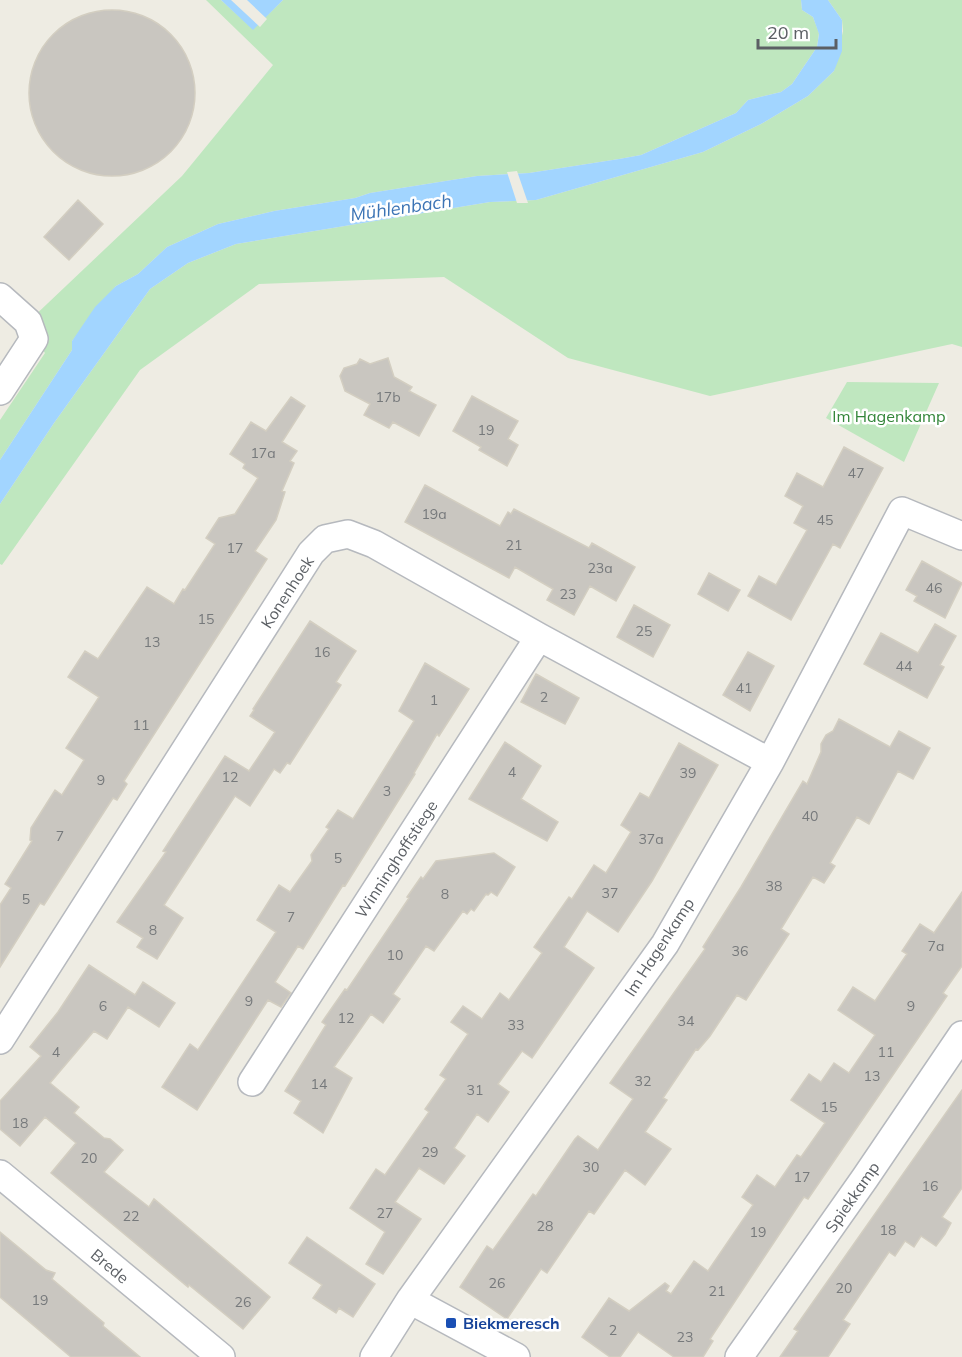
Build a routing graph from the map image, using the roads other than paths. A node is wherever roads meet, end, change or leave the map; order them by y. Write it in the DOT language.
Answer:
graph roads {
  1 [pos="0,297"];
  2 [pos="0,391"];
  3 [pos="962,536"];
  4 [pos="539,637"];
  5 [pos="770,762"];
  6 [pos="962,1035"];
  7 [pos="0,1040"];
  8 [pos="252,1082"];
  9 [pos="0,1174"];
  10 [pos="410,1300"];
  11 [pos="220,1357"];
  12 [pos="374,1357"];
  13 [pos="516,1357"];
  14 [pos="739,1357"];
  1 -- 2 [label="street"];
  3 -- 5 [label="street, Im Hagenkamp"];
  4 -- 5 [label="street, Konenhoek"];
  4 -- 7 [label="street, Konenhoek"];
  4 -- 8 [label="street, Winninghoffstiege"];
  5 -- 10 [label="street, Im Hagenkamp"];
  6 -- 14 [label="street, Spiekkamp"];
  9 -- 11 [label="street, Brede"];
  10 -- 12 [label="street, Im Hagenkamp"];
  10 -- 13 [label="street"];
}
